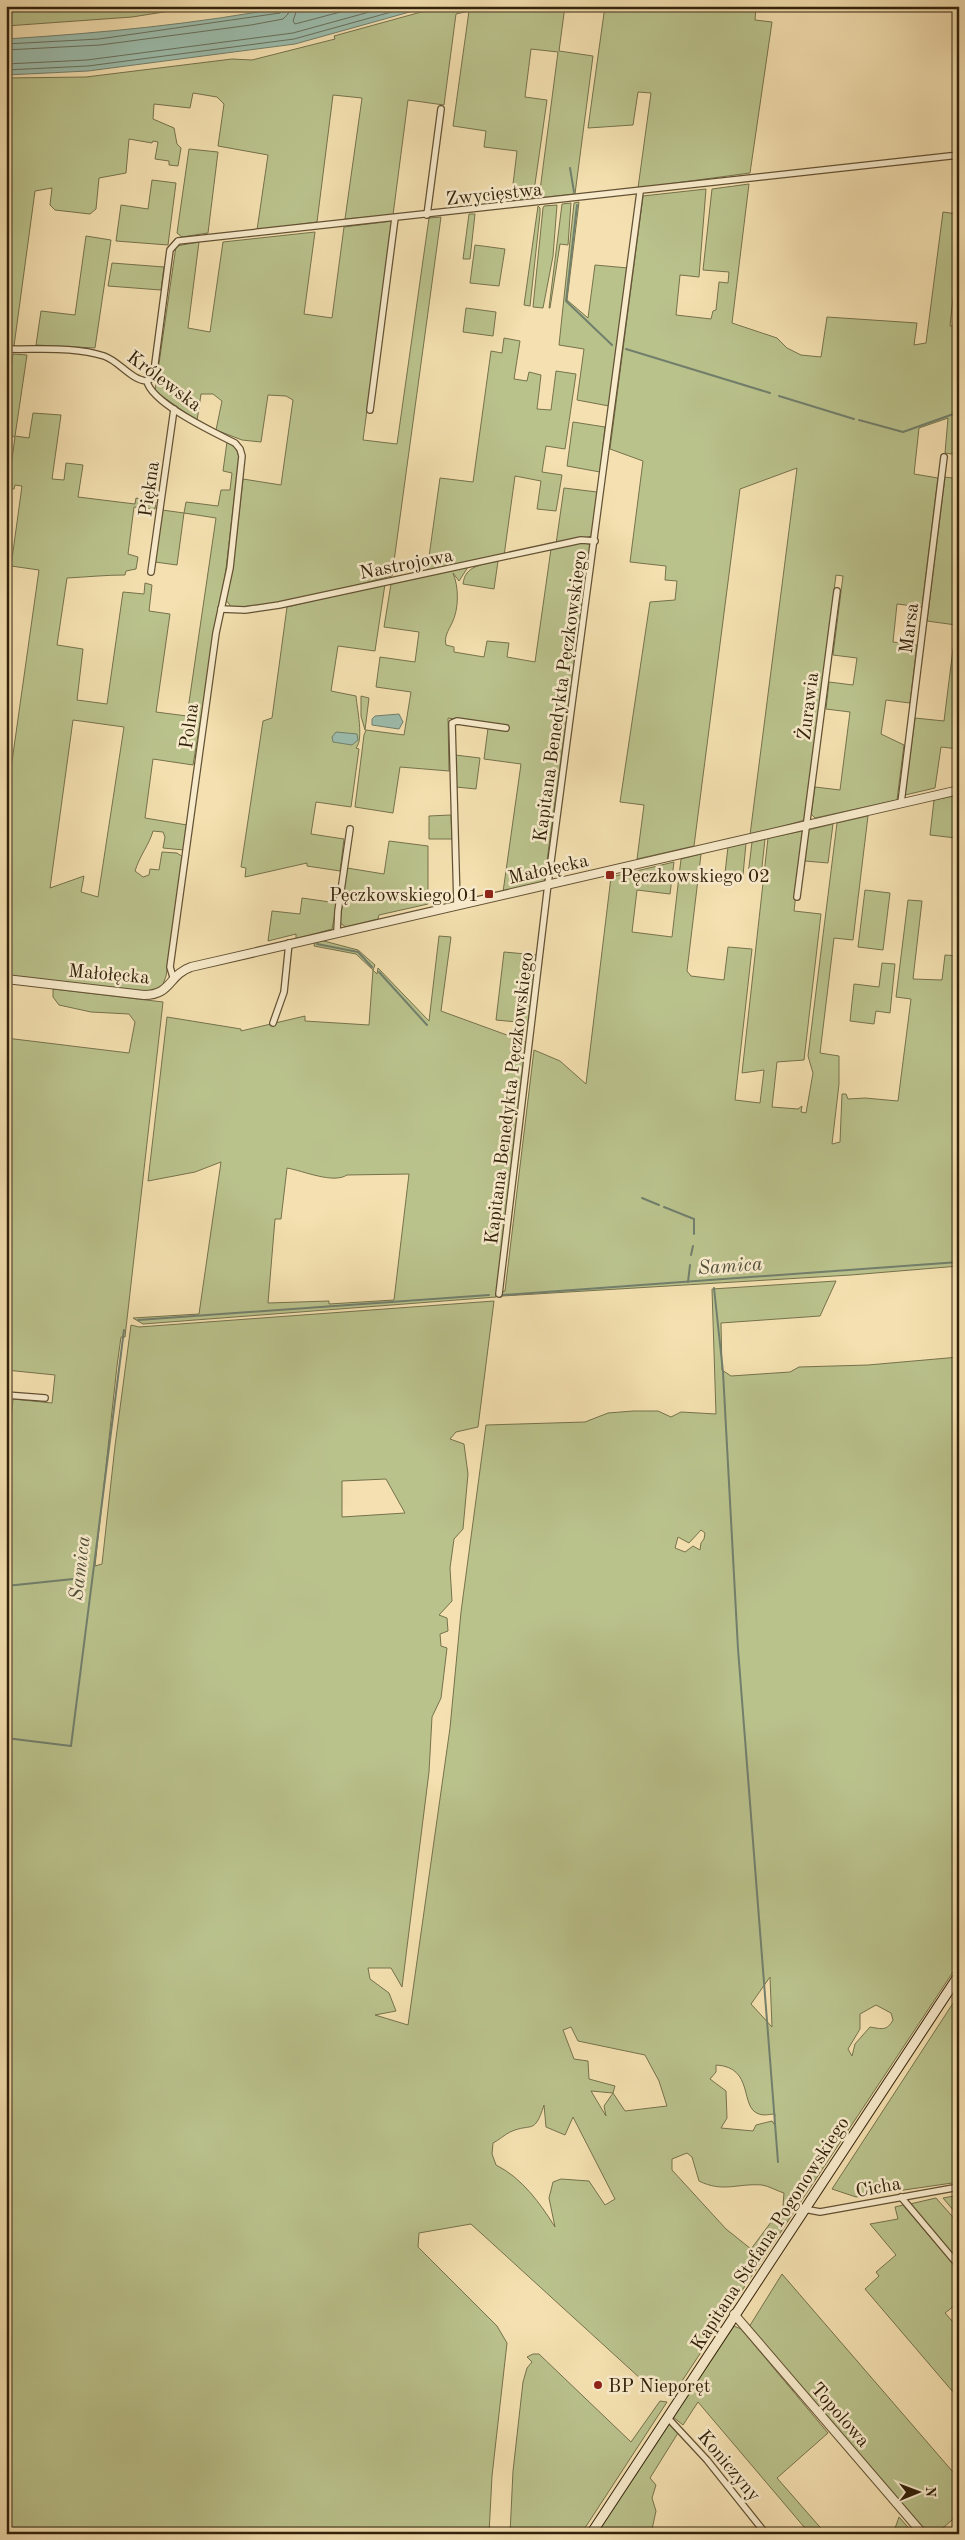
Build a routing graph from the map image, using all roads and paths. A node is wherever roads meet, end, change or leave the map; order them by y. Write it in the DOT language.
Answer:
graph roads {
  1 [pos="441,109"];
  2 [pos="959,155"];
  3 [pos="640,192"];
  4 [pos="427,215"];
  5 [pos="395,218"];
  6 [pos="6,349"];
  7 [pos="147,381"];
  8 [pos="174,409"];
  9 [pos="370,410"];
  10 [pos="944,457"];
  11 [pos="240,479"];
  12 [pos="596,541"];
  13 [pos="151,572"];
  14 [pos="837,591"];
  15 [pos="221,609"];
  16 [pos="506,728"];
  17 [pos="959,790"];
  18 [pos="901,803"];
  19 [pos="806,824"];
  20 [pos="350,829"];
  21 [pos="548,884"];
  22 [pos="797,898"];
  23 [pos="457,904"];
  24 [pos="337,932"];
  25 [pos="289,943"];
  26 [pos="173,977"];
  27 [pos="6,979"];
  28 [pos="273,1023"];
  29 [pos="499,1294"];
  30 [pos="6,1395"];
  31 [pos="45,1398"];
  32 [pos="959,1974"];
  33 [pos="959,2187"];
  34 [pos="901,2197"];
  35 [pos="804,2208"];
  36 [pos="959,2266"];
  37 [pos="734,2314"];
  38 [pos="668,2418"];
  39 [pos="590,2534"];
  40 [pos="766,2534"];
  41 [pos="923,2534"];
  1 -- 4 [label="street"];
  2 -- 3 [label="street, Zwycięstwa"];
  3 -- 4 [label="street, Zwycięstwa"];
  3 -- 12 [label="street, Kapitana Benedykta Pęczkowskiego"];
  4 -- 5 [label="street, Zwycięstwa"];
  5 -- 7 [label="street, Zwycięstwa"];
  5 -- 9 [label="street"];
  6 -- 7 [label="street, Królewska"];
  7 -- 8 [label="street, Królewska"];
  8 -- 11 [label="street, Królewska"];
  8 -- 13 [label="street, Piękna"];
  10 -- 18 [label="street, Marsa"];
  11 -- 15 [label="street, Polna"];
  12 -- 15 [label="street, Nastrojowa"];
  12 -- 21 [label="street, Kapitana Benedykta Pęczkowskiego"];
  14 -- 19 [label="street, Żurawia"];
  15 -- 26 [label="street, Polna"];
  16 -- 23 [label="street"];
  17 -- 18 [label="street, Małołęcka"];
  18 -- 19 [label="street, Małołęcka"];
  19 -- 21 [label="street, Małołęcka"];
  19 -- 22 [label="street, Żurawia"];
  20 -- 24 [label="street"];
  21 -- 23 [label="street, Małołęcka"];
  21 -- 29 [label="street, Kapitana Benedykta Pęczkowskiego"];
  23 -- 24 [label="street, Małołęcka"];
  24 -- 25 [label="street, Małołęcka"];
  25 -- 26 [label="street, Małołęcka"];
  25 -- 28 [label="street"];
  26 -- 27 [label="street, Małołęcka"];
  30 -- 31 [label="street"];
  32 -- 35 [label="main road, Kapitana Stefana Pogonowskiego"];
  33 -- 34 [label="street, Cicha"];
  34 -- 35 [label="street, Cicha"];
  34 -- 36 [label="street"];
  35 -- 37 [label="main road, Kapitana Stefana Pogonowskiego"];
  37 -- 38 [label="main road, Kapitana Stefana Pogonowskiego"];
  37 -- 41 [label="street, Topolowa"];
  38 -- 39 [label="main road, Kapitana Stefana Pogonowskiego"];
  38 -- 40 [label="street, Koniczyny"];
}
